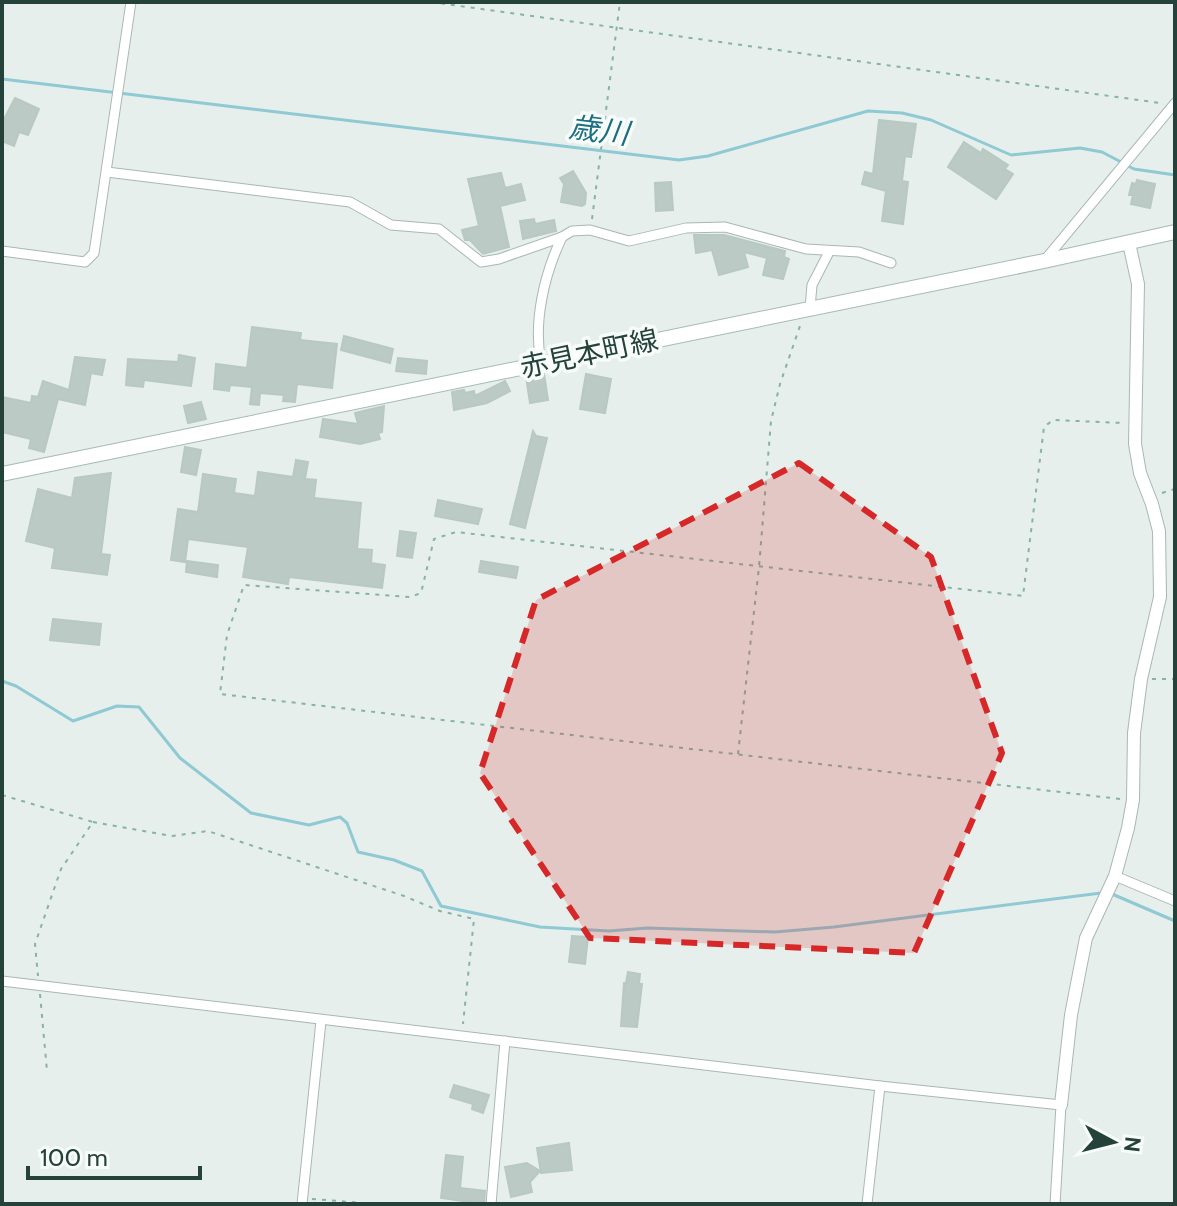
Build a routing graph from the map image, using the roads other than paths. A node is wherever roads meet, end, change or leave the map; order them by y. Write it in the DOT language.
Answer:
graph roads {
  1 [pos="131,2"];
  2 [pos="1174,104"];
  3 [pos="107,172"];
  4 [pos="1175,232"];
  5 [pos="562,237"];
  6 [pos="1129,243"];
  7 [pos="2,251"];
  8 [pos="829,252"];
  9 [pos="1044,261"];
  10 [pos="891,263"];
  11 [pos="810,308"];
  12 [pos="541,363"];
  13 [pos="2,474"];
  14 [pos="1115,876"];
  15 [pos="1175,901"];
  16 [pos="2,981"];
  17 [pos="321,1021"];
  18 [pos="505,1041"];
  19 [pos="880,1086"];
  20 [pos="1061,1105"];
  21 [pos="302,1201"];
  22 [pos="491,1204"];
  23 [pos="867,1204"];
  24 [pos="1055,1204"];
  1 -- 3 [label="street"];
  2 -- 9 [label="street"];
  3 -- 5 [label="street"];
  3 -- 7 [label="street"];
  4 -- 6 [label="main road, 赤見本町線"];
  5 -- 8 [label="street"];
  5 -- 12 [label="street"];
  6 -- 9 [label="main road, 赤見本町線"];
  6 -- 14 [label="street"];
  8 -- 10 [label="street"];
  8 -- 11 [label="street"];
  9 -- 11 [label="main road, 赤見本町線"];
  11 -- 12 [label="main road, 赤見本町線"];
  12 -- 13 [label="main road, 赤見本町線"];
  14 -- 15 [label="street"];
  14 -- 20 [label="street"];
  16 -- 17 [label="street"];
  17 -- 18 [label="street"];
  17 -- 21 [label="street"];
  18 -- 19 [label="street"];
  18 -- 22 [label="street"];
  19 -- 20 [label="street"];
  19 -- 23 [label="street"];
  20 -- 24 [label="street"];
}
